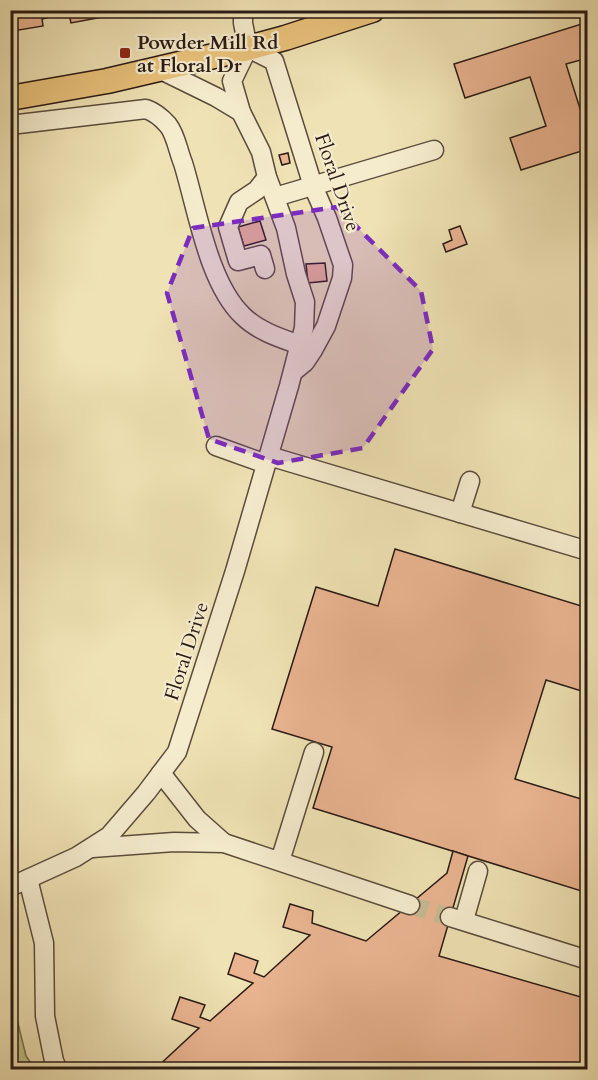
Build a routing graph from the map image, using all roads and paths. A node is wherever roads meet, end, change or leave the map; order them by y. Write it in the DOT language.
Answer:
graph roads {
  1 [pos="243,10"];
  2 [pos="372,10"];
  3 [pos="248,48"];
  4 [pos="159,69"];
  5 [pos="10,98"];
  6 [pos="241,112"];
  7 [pos="10,125"];
  8 [pos="434,150"];
  9 [pos="267,177"];
  10 [pos="314,186"];
  11 [pos="275,197"];
  12 [pos="265,269"];
  13 [pos="300,345"];
  14 [pos="293,372"];
  15 [pos="216,446"];
  16 [pos="268,460"];
  17 [pos="470,481"];
  18 [pos="460,513"];
  19 [pos="588,551"];
  20 [pos="314,752"];
  21 [pos="161,773"];
  22 [pos="224,843"];
  23 [pos="91,848"];
  24 [pos="280,861"];
  25 [pos="478,871"];
  26 [pos="28,879"];
  27 [pos="10,887"];
  28 [pos="410,905"];
  29 [pos="588,960"];
  30 [pos="58,1070"];
  1 -- 3 [label="street"];
  2 -- 3 [label="main road"];
  3 -- 4 [label="main road"];
  3 -- 6 [label="street, Floral Drive"];
  3 -- 10 [label="street, Floral Drive"];
  4 -- 5 [label="main road"];
  4 -- 6 [label="street"];
  6 -- 9 [label="street, Floral Drive"];
  7 -- 13 [label="street"];
  8 -- 10 [label="street"];
  9 -- 11 [label="street, Floral Drive"];
  9 -- 12 [label="street"];
  10 -- 11 [label="street"];
  10 -- 14 [label="street, Floral Drive"];
  11 -- 13 [label="street, Floral Drive"];
  13 -- 14 [label="street, Floral Drive"];
  14 -- 16 [label="street, Floral Drive"];
  15 -- 16 [label="street"];
  16 -- 18 [label="street"];
  16 -- 21 [label="street, Floral Drive"];
  17 -- 18 [label="street"];
  18 -- 19 [label="street"];
  20 -- 24 [label="street"];
  21 -- 22 [label="street"];
  21 -- 23 [label="street, Floral Drive"];
  22 -- 23 [label="street"];
  22 -- 24 [label="street"];
  23 -- 26 [label="street, Floral Drive"];
  24 -- 28 [label="street"];
  25 -- 29 [label="street"];
  26 -- 27 [label="street, Floral Drive"];
  26 -- 30 [label="street"];
}
